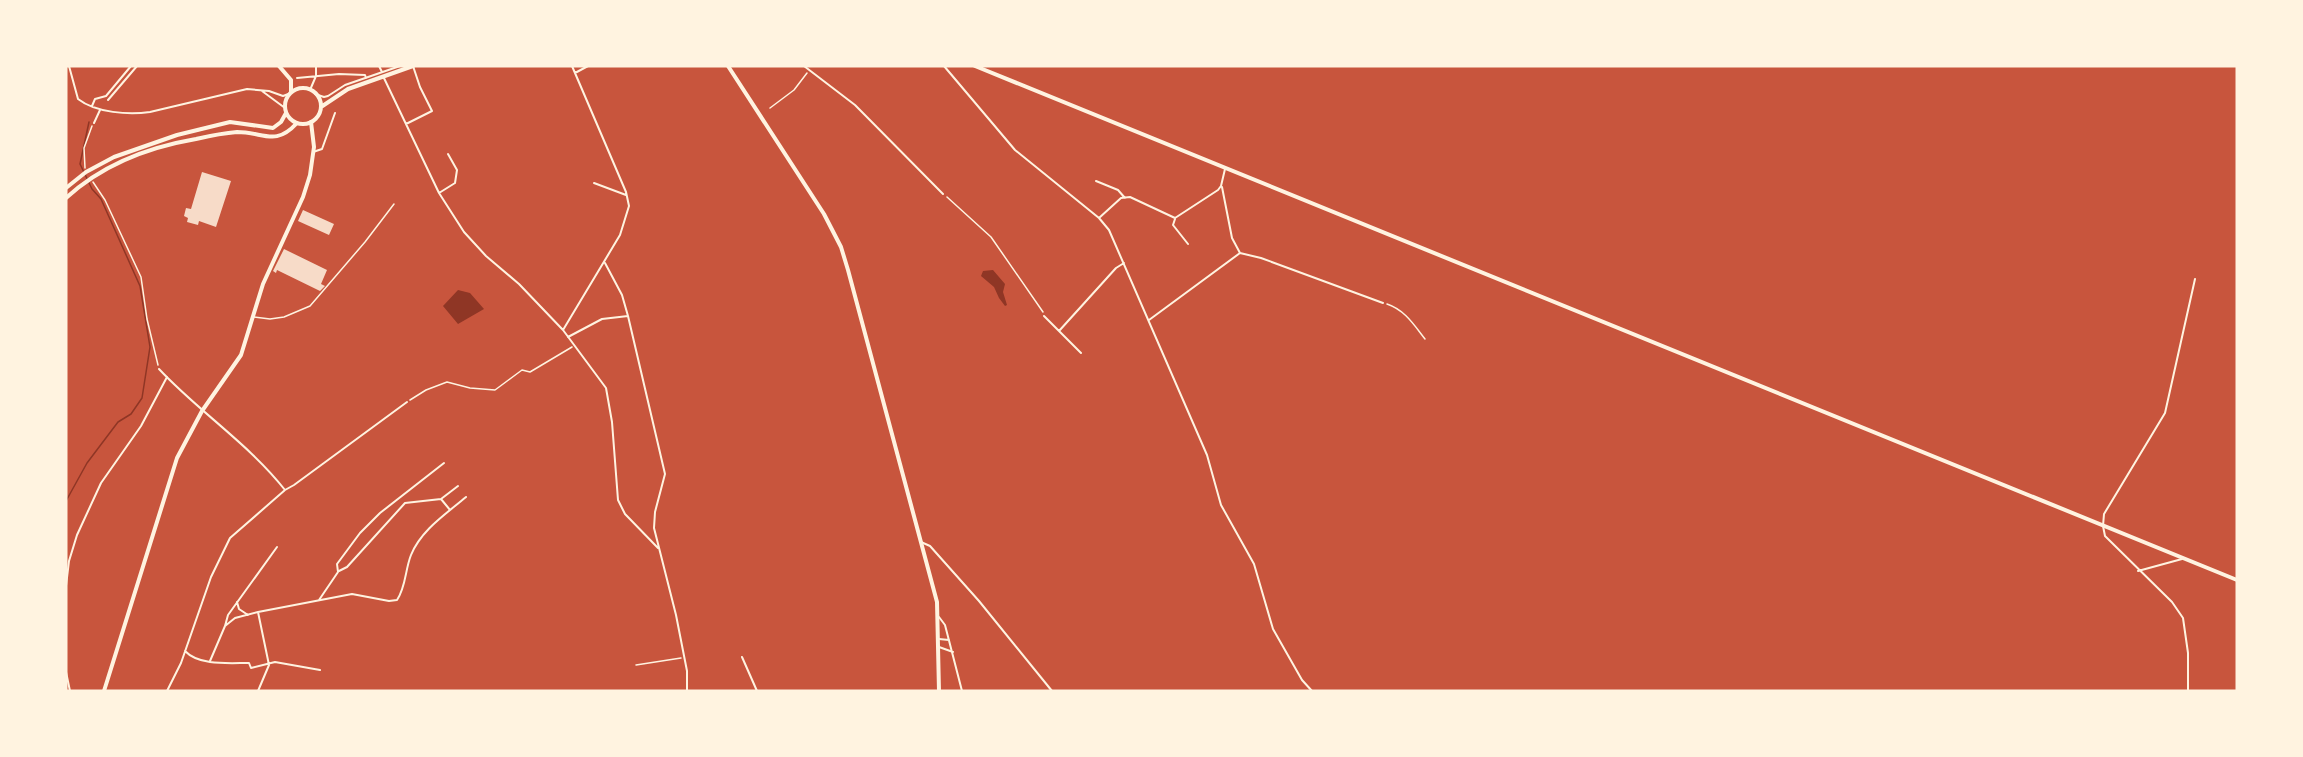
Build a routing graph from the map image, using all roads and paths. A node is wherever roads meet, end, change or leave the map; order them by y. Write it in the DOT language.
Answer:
graph roads {
  1 [pos="69,66"];
  2 [pos="131,66"];
  3 [pos="137,66"];
  4 [pos="279,66"];
  5 [pos="316,66"];
  6 [pos="379,66"];
  7 [pos="400,66"];
  8 [pos="413,66"];
  9 [pos="573,66"];
  10 [pos="588,66"];
  11 [pos="728,66"];
  12 [pos="804,66"];
  13 [pos="944,66"];
  14 [pos="975,66"];
  15 [pos="809,70"];
  16 [pos="575,73"];
  17 [pos="382,74"];
  18 [pos="316,76"];
  19 [pos="297,78"];
  20 [pos="366,78"];
  21 [pos="260,89"];
  22 [pos="310,90"];
  23 [pos="291,93"];
  24 [pos="315,94"];
  25 [pos="106,96"];
  26 [pos="92,106"];
  27 [pos="321,107"];
  28 [pos="770,108"];
  29 [pos="100,110"];
  30 [pos="286,110"];
  31 [pos="335,113"];
  32 [pos="311,122"];
  33 [pos="94,123"];
  34 [pos="297,123"];
  35 [pos="406,124"];
  36 [pos="313,153"];
  37 [pos="448,154"];
  38 [pos="1226,168"];
  39 [pos="88,173"];
  40 [pos="92,180"];
  41 [pos="1096,181"];
  42 [pos="594,183"];
  43 [pos="1221,186"];
  44 [pos="66,188"];
  45 [pos="439,193"];
  46 [pos="944,194"];
  47 [pos="626,195"];
  48 [pos="66,198"];
  49 [pos="1125,198"];
  50 [pos="394,204"];
  51 [pos="1099,218"];
  52 [pos="1175,218"];
  53 [pos="1188,244"];
  54 [pos="1240,253"];
  55 [pos="605,263"];
  56 [pos="1124,263"];
  57 [pos="2195,279"];
  58 [pos="1383,303"];
  59 [pos="628,316"];
  60 [pos="1044,316"];
  61 [pos="253,317"];
  62 [pos="1149,320"];
  63 [pos="563,330"];
  64 [pos="1059,331"];
  65 [pos="568,338"];
  66 [pos="1425,339"];
  67 [pos="574,345"];
  68 [pos="1081,353"];
  69 [pos="159,369"];
  70 [pos="167,377"];
  71 [pos="407,402"];
  72 [pos="202,411"];
  73 [pos="444,463"];
  74 [pos="459,486"];
  75 [pos="285,490"];
  76 [pos="466,497"];
  77 [pos="441,499"];
  78 [pos="450,510"];
  79 [pos="2103,526"];
  80 [pos="921,542"];
  81 [pos="277,547"];
  82 [pos="658,548"];
  83 [pos="2182,559"];
  84 [pos="2138,571"];
  85 [pos="338,572"];
  86 [pos="2237,580"];
  87 [pos="66,586"];
  88 [pos="319,600"];
  89 [pos="237,602"];
  90 [pos="258,612"];
  91 [pos="248,615"];
  92 [pos="938,616"];
  93 [pos="225,626"];
  94 [pos="939,639"];
  95 [pos="949,640"];
  96 [pos="939,648"];
  97 [pos="185,651"];
  98 [pos="953,652"];
  99 [pos="684,657"];
  100 [pos="742,657"];
  101 [pos="210,661"];
  102 [pos="269,665"];
  103 [pos="636,665"];
  104 [pos="320,670"];
  105 [pos="66,672"];
  106 [pos="70,691"];
  107 [pos="104,691"];
  108 [pos="167,691"];
  109 [pos="258,691"];
  110 [pos="687,691"];
  111 [pos="757,691"];
  112 [pos="939,691"];
  113 [pos="962,691"];
  114 [pos="1052,691"];
  115 [pos="1312,691"];
  116 [pos="2188,691"];
  1 -- 26 [label="street"];
  2 -- 25 [label="street"];
  3 -- 25 [label="street"];
  4 -- 23 [label="main road"];
  5 -- 18 [label="street"];
  6 -- 17 [label="street"];
  7 -- 17 [label="street"];
  8 -- 17 [label="main road"];
  8 -- 35 [label="street"];
  9 -- 16 [label="street"];
  10 -- 16 [label="street"];
  11 -- 80 [label="main road"];
  12 -- 15 [label="street"];
  13 -- 51 [label="street"];
  14 -- 38 [label="main road"];
  15 -- 28 [label="path"];
  15 -- 46 [label="street"];
  16 -- 47 [label="street"];
  17 -- 20 [label="street"];
  17 -- 27 [label="main road"];
  17 -- 35 [label="street"];
  18 -- 19 [label="street"];
  18 -- 20 [label="street"];
  18 -- 22 [label="street"];
  20 -- 24 [label="street"];
  21 -- 23 [label="street"];
  21 -- 29 [label="street"];
  21 -- 30 [label="street"];
  22 -- 23 [label="main road"];
  22 -- 24 [label="main road"];
  23 -- 30 [label="main road"];
  24 -- 27 [label="main road"];
  25 -- 26 [label="street"];
  26 -- 29 [label="street"];
  27 -- 32 [label="main road"];
  29 -- 33 [label="street"];
  30 -- 34 [label="main road"];
  30 -- 44 [label="main road"];
  31 -- 36 [label="street"];
  32 -- 34 [label="main road"];
  32 -- 36 [label="main road"];
  33 -- 39 [label="path"];
  34 -- 48 [label="main road"];
  35 -- 45 [label="street"];
  36 -- 61 [label="main road"];
  37 -- 45 [label="street"];
  38 -- 43 [label="street"];
  38 -- 79 [label="main road"];
  40 -- 69 [label="path"];
  41 -- 49 [label="street"];
  42 -- 47 [label="street"];
  43 -- 52 [label="street"];
  43 -- 54 [label="street"];
  45 -- 63 [label="street"];
  46 -- 60 [label="path"];
  47 -- 55 [label="street"];
  49 -- 51 [label="street"];
  49 -- 52 [label="street"];
  50 -- 61 [label="lane"];
  51 -- 56 [label="street"];
  52 -- 53 [label="street"];
  54 -- 58 [label="street"];
  54 -- 62 [label="street"];
  55 -- 59 [label="street"];
  55 -- 63 [label="street"];
  56 -- 62 [label="street"];
  56 -- 64 [label="street"];
  57 -- 79 [label="street"];
  58 -- 66 [label="path"];
  59 -- 65 [label="street"];
  59 -- 82 [label="street"];
  60 -- 64 [label="street"];
  61 -- 72 [label="main road"];
  62 -- 115 [label="street"];
  63 -- 65 [label="street"];
  64 -- 68 [label="street"];
  65 -- 67 [label="street"];
  67 -- 71 [label="path"];
  67 -- 82 [label="street"];
  69 -- 70 [label="street"];
  70 -- 72 [label="street"];
  70 -- 87 [label="street"];
  71 -- 75 [label="street"];
  72 -- 75 [label="street"];
  72 -- 107 [label="main road"];
  73 -- 85 [label="street"];
  74 -- 77 [label="street"];
  75 -- 97 [label="street"];
  76 -- 78 [label="street"];
  77 -- 78 [label="street"];
  77 -- 85 [label="street"];
  78 -- 88 [label="street"];
  79 -- 83 [label="main road"];
  79 -- 84 [label="street"];
  80 -- 92 [label="main road"];
  80 -- 114 [label="street"];
  81 -- 89 [label="street"];
  82 -- 99 [label="street"];
  83 -- 84 [label="street"];
  83 -- 86 [label="main road"];
  84 -- 116 [label="street"];
  85 -- 88 [label="street"];
  88 -- 90 [label="street"];
  89 -- 91 [label="street"];
  89 -- 93 [label="street"];
  90 -- 91 [label="street"];
  90 -- 102 [label="street"];
  91 -- 93 [label="street"];
  92 -- 94 [label="main road"];
  92 -- 95 [label="street"];
  93 -- 101 [label="street"];
  94 -- 95 [label="street"];
  94 -- 96 [label="main road"];
  95 -- 98 [label="street"];
  96 -- 98 [label="street"];
  96 -- 112 [label="main road"];
  97 -- 101 [label="street"];
  97 -- 108 [label="street"];
  98 -- 113 [label="street"];
  99 -- 103 [label="path"];
  99 -- 110 [label="street"];
  100 -- 111 [label="street"];
  101 -- 102 [label="street"];
  102 -- 104 [label="street"];
  102 -- 109 [label="street"];
  105 -- 106 [label="street"];
}
